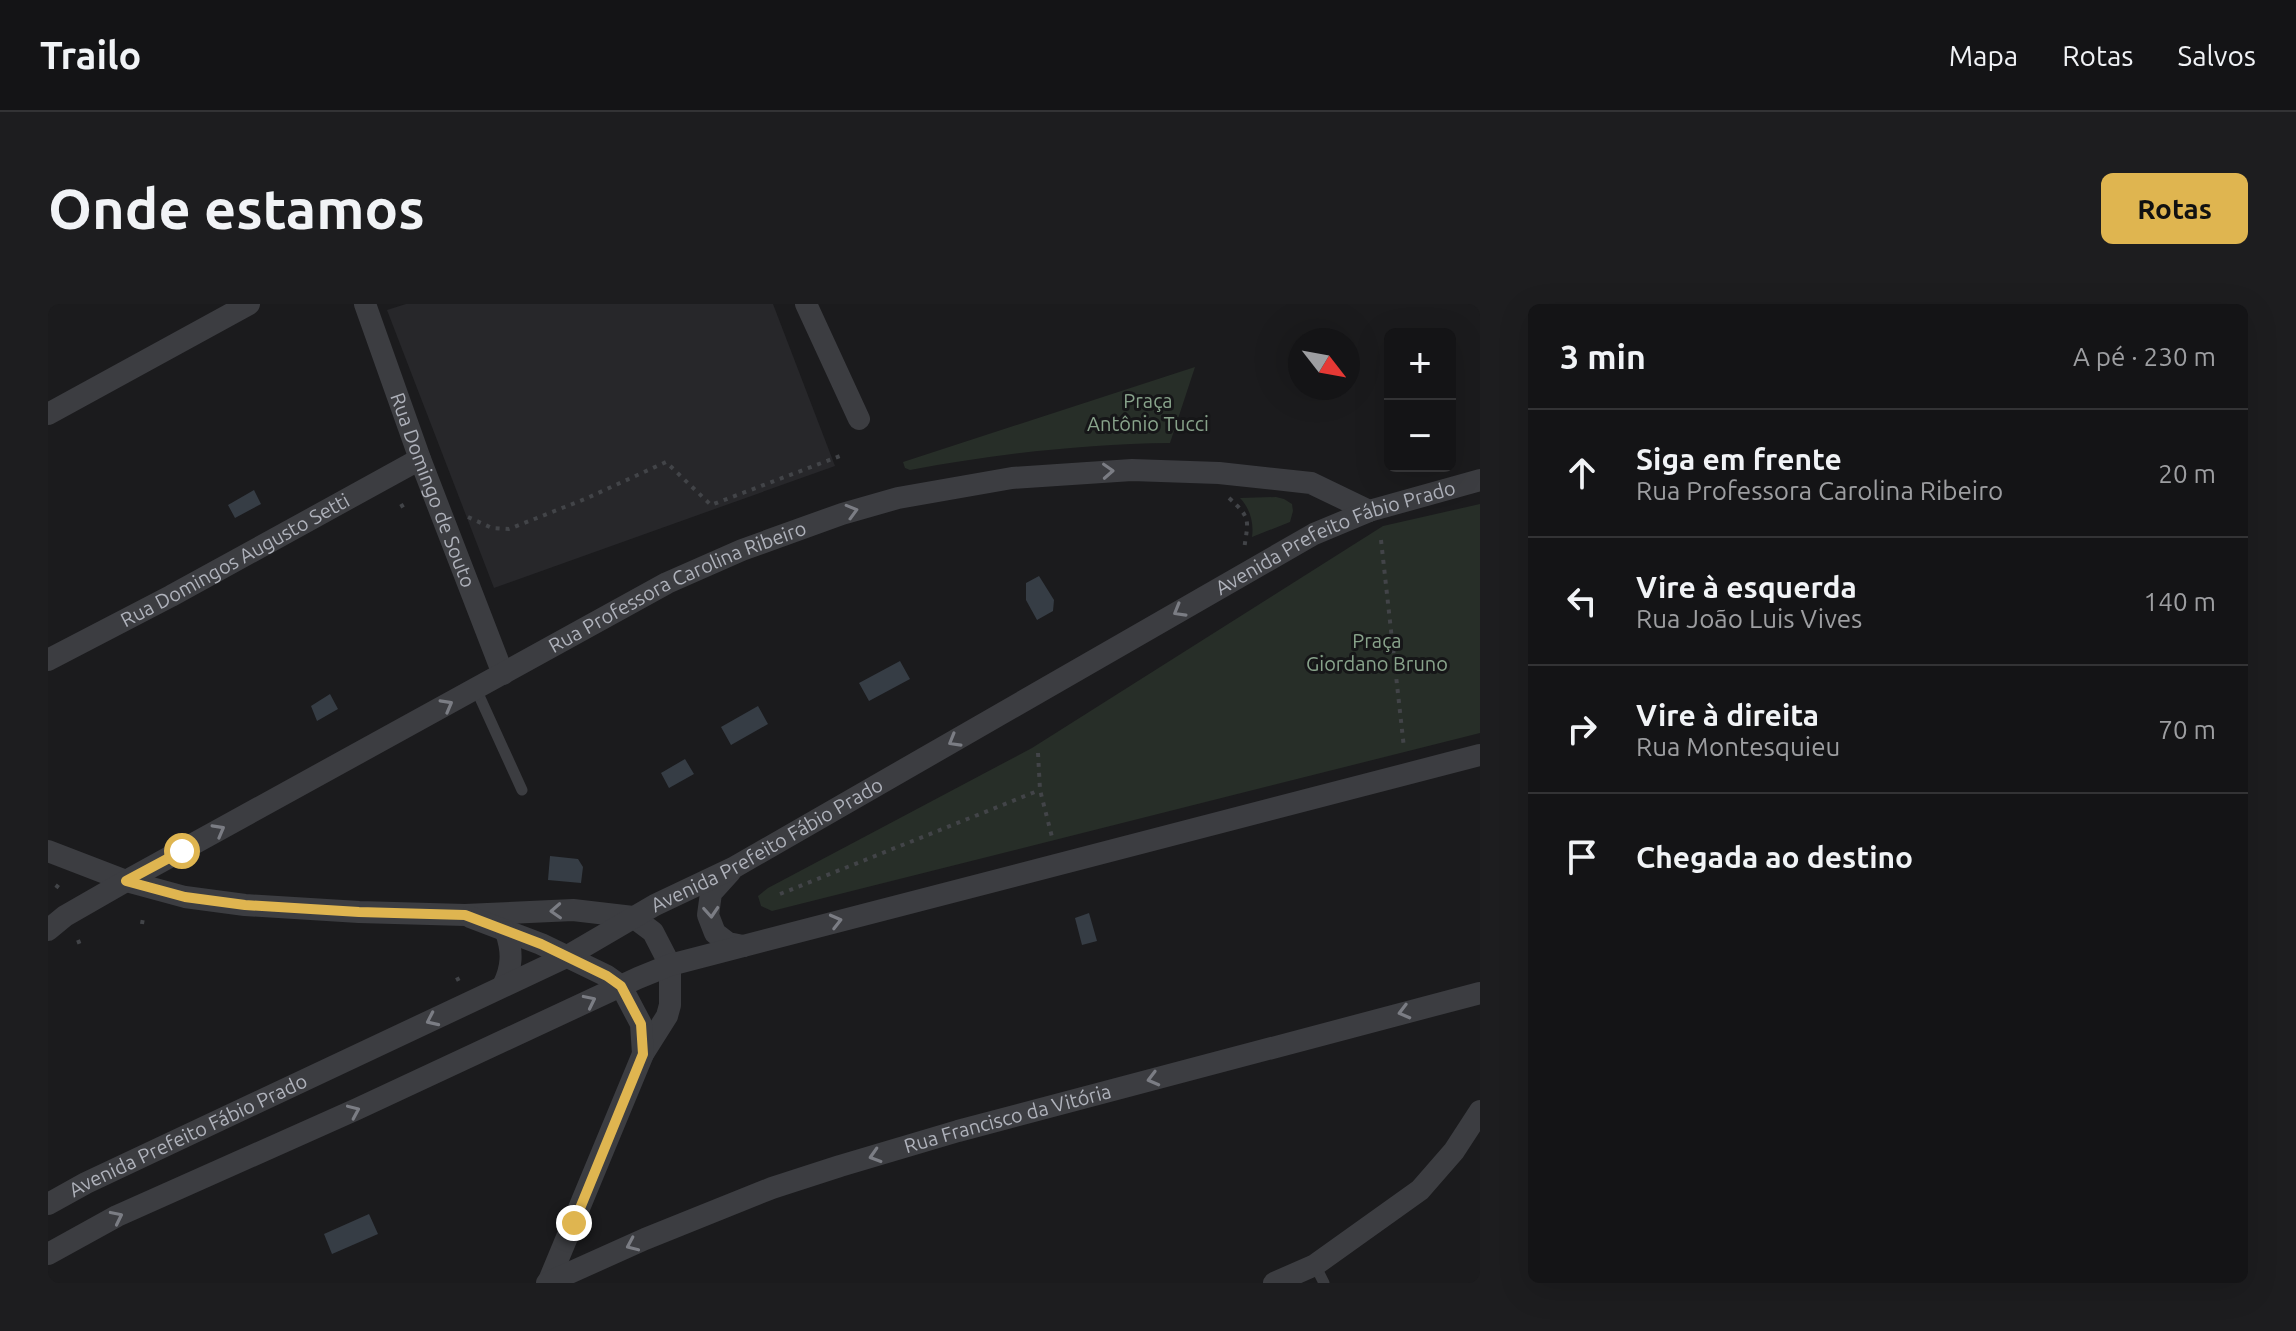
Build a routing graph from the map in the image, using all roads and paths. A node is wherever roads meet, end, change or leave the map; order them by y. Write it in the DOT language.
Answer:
graph roads {
  1 [pos="249,304"];
  2 [pos="365,304"];
  3 [pos="806,304"];
  4 [pos="48,414"];
  5 [pos="859,419"];
  6 [pos="840,456"];
  7 [pos="420,459"];
  8 [pos="1480,480"];
  9 [pos="1229,498"];
  10 [pos="1369,511"];
  11 [pos="459,512"];
  12 [pos="1381,540"];
  13 [pos="1244,552"];
  14 [pos="48,660"];
  15 [pos="503,674"];
  16 [pos="476,689"];
  17 [pos="1404,748"];
  18 [pos="1038,753"];
  19 [pos="1480,755"];
  20 [pos="522,790"];
  21 [pos="1040,790"];
  22 [pos="1052,837"];
  23 [pos="48,851"];
  24 [pos="733,868"];
  25 [pos="126,881"];
  26 [pos="780,894"];
  27 [pos="465,915"];
  28 [pos="633,917"];
  29 [pos="48,930"];
  30 [pos="506,932"];
  31 [pos="743,946"];
  32 [pos="566,957"];
  33 [pos="670,965"];
  34 [pos="503,986"];
  35 [pos="621,986"];
  36 [pos="1480,993"];
  37 [pos="643,1054"];
  38 [pos="1480,1111"];
  39 [pos="48,1204"];
  40 [pos="48,1254"];
  41 [pos="1320,1274"];
  42 [pos="548,1283"];
  43 [pos="1274,1283"];
  1 -- 4 [label="street"];
  2 -- 7 [label="street, Rua Domingo de Souto"];
  3 -- 5 [label="street"];
  6 -- 11 [label="path"];
  7 -- 14 [label="street, Rua Domingos Augusto Setti"];
  7 -- 15 [label="street, Rua Domingo de Souto"];
  8 -- 10 [label="street, Avenida Prefeito Fábio Prado"];
  9 -- 13 [label="path"];
  15 -- 10 [label="street, Rua Professora Carolina Ribeiro, one-way"];
  10 -- 24 [label="street, Avenida Prefeito Fábio Prado, one-way"];
  12 -- 17 [label="path"];
  15 -- 16 [label="street, Rua Professora Carolina Ribeiro"];
  16 -- 20 [label="lane"];
  25 -- 16 [label="street, Rua Professora Carolina Ribeiro, one-way"];
  18 -- 21 [label="path"];
  31 -- 19 [label="street, Avenida Prefeito Fábio Prado, one-way"];
  21 -- 22 [label="path"];
  21 -- 26 [label="path"];
  23 -- 25 [label="street"];
  24 -- 28 [label="street, Avenida Prefeito Fábio Prado"];
  24 -- 31 [label="street, one-way"];
  25 -- 27 [label="street"];
  25 -- 29 [label="street, Rua Professora Carolina Ribeiro"];
  28 -- 27 [label="street, one-way"];
  27 -- 30 [label="street"];
  28 -- 32 [label="street, Avenida Prefeito Fábio Prado"];
  28 -- 33 [label="street"];
  30 -- 32 [label="street"];
  30 -- 34 [label="street"];
  31 -- 33 [label="street, Avenida Prefeito Fábio Prado"];
  32 -- 34 [label="street, Avenida Prefeito Fábio Prado"];
  32 -- 35 [label="street"];
  33 -- 35 [label="street, Avenida Prefeito Fábio Prado"];
  33 -- 37 [label="street"];
  34 -- 39 [label="street, Avenida Prefeito Fábio Prado, one-way"];
  35 -- 37 [label="street"];
  40 -- 35 [label="street, Avenida Prefeito Fábio Prado, one-way"];
  36 -- 42 [label="street, Rua Francisco da Vitória, one-way"];
  37 -- 42 [label="street"];
  38 -- 41 [label="street"];
  41 -- 43 [label="street"];
}
